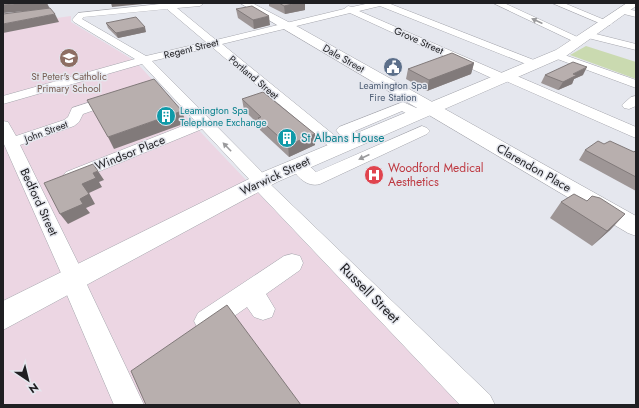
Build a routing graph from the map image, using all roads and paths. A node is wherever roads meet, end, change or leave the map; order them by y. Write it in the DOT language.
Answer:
graph roads {
  1 [pos="200,3"];
  2 [pos="245,3"];
  3 [pos="335,3"];
  4 [pos="380,3"];
  5 [pos="497,3"];
  6 [pos="556,3"];
  7 [pos="254,5"];
  8 [pos="169,6"];
  9 [pos="630,7"];
  10 [pos="351,10"];
  11 [pos="607,23"];
  12 [pos="287,25"];
  13 [pos="585,38"];
  14 [pos="213,43"];
  15 [pos="636,47"];
  16 [pos="556,55"];
  17 [pos="144,60"];
  18 [pos="534,64"];
  19 [pos="504,77"];
  20 [pos="636,84"];
  21 [pos="129,93"];
  22 [pos="3,100"];
  23 [pos="418,114"];
  24 [pos="204,123"];
  25 [pos="3,125"];
  26 [pos="636,133"];
  27 [pos="11,143"];
  28 [pos="339,147"];
  29 [pos="298,165"];
  30 [pos="260,182"];
  31 [pos="47,186"];
  32 [pos="636,227"];
  33 [pos="292,263"];
  34 [pos="74,280"];
  35 [pos="3,316"];
  36 [pos="188,333"];
  37 [pos="128,385"];
  38 [pos="480,405"];
  1 -- 8 [label="street"];
  2 -- 7 [label="main road, Dale Street"];
  3 -- 10 [label="street, Grove Street"];
  4 -- 10 [label="street, Regent Street"];
  4 -- 18 [label="street"];
  13 -- 5 [label="street, one-way"];
  6 -- 11 [label="street"];
  7 -- 12 [label="main road, Dale Street"];
  8 -- 14 [label="street, Portland Street"];
  8 -- 17 [label="street, Russell Street"];
  9 -- 11 [label="main road, Warwick Street"];
  10 -- 12 [label="street, Regent Street"];
  10 -- 19 [label="street, Grove Street"];
  11 -- 13 [label="main road, Warwick Street"];
  12 -- 14 [label="street, Regent Street"];
  12 -- 23 [label="main road, Dale Street"];
  13 -- 15 [label="street"];
  13 -- 16 [label="main road, Warwick Street"];
  14 -- 17 [label="street, Regent Street"];
  14 -- 28 [label="street, Portland Street"];
  16 -- 18 [label="main road, Warwick Street"];
  16 -- 20 [label="street"];
  17 -- 22 [label="street, Regent Street"];
  17 -- 24 [label="street, Russell Street"];
  18 -- 19 [label="main road, Warwick Street"];
  19 -- 23 [label="main road, Warwick Street"];
  19 -- 26 [label="street, Grove Street"];
  21 -- 27 [label="street, John Street"];
  23 -- 28 [label="main road, Warwick Street"];
  23 -- 29 [label="street, one-way"];
  23 -- 32 [label="main road, Clarendon Place"];
  30 -- 24 [label="street, Russell Street, one-way"];
  24 -- 31 [label="street, Windsor Place"];
  25 -- 27 [label="street, Bedford Street"];
  27 -- 31 [label="street, Bedford Street"];
  28 -- 29 [label="main road, Warwick Street"];
  29 -- 30 [label="main road, Warwick Street"];
  30 -- 34 [label="main road, Warwick Street"];
  30 -- 38 [label="street, Russell Street"];
  31 -- 34 [label="street, Bedford Street"];
  33 -- 36 [label="street"];
  34 -- 35 [label="main road, Warwick Street"];
  34 -- 37 [label="street, Bedford Street"];
}
